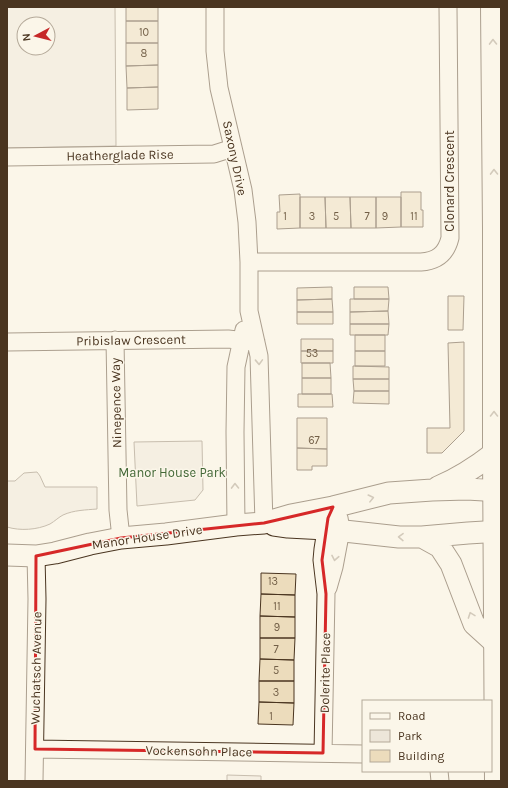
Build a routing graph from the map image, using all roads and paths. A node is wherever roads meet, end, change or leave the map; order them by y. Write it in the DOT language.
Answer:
graph roads {
  1 [pos="215,7"];
  2 [pos="448,7"];
  3 [pos="492,7"];
  4 [pos="233,148"];
  5 [pos="7,157"];
  6 [pos="249,262"];
  7 [pos="115,340"];
  8 [pos="248,341"];
  9 [pos="7,342"];
  10 [pos="494,453"];
  11 [pos="432,490"];
  12 [pos="497,490"];
  13 [pos="333,507"];
  14 [pos="264,523"];
  15 [pos="236,525"];
  16 [pos="333,529"];
  17 [pos="498,531"];
  18 [pos="422,536"];
  19 [pos="121,538"];
  20 [pos="7,555"];
  21 [pos="36,556"];
  22 [pos="496,644"];
  23 [pos="35,749"];
  24 [pos="323,753"];
  25 [pos="362,754"];
  26 [pos="34,781"];
  27 [pos="496,781"];
  1 -- 4 [label="street, Saxony Drive"];
  2 -- 6 [label="street, Clonard Crescent"];
  10 -- 3 [label="main road, one-way"];
  4 -- 5 [label="street, Heatherglade Rise"];
  4 -- 6 [label="street, Saxony Drive"];
  6 -- 8 [label="street, Saxony Drive"];
  7 -- 8 [label="street, Pribislaw Crescent"];
  7 -- 9 [label="street, Pribislaw Crescent"];
  7 -- 19 [label="street, Ninepence Way"];
  8 -- 14 [label="street, Saxony Drive, one-way"];
  15 -- 8 [label="street, Saxony Drive, one-way"];
  10 -- 11 [label="street"];
  10 -- 12 [label="main road"];
  11 -- 12 [label="street, Manor House Drive"];
  13 -- 11 [label="street, Manor House Drive, one-way"];
  12 -- 17 [label="main road"];
  13 -- 14 [label="street, Manor House Drive"];
  13 -- 16 [label="street, Dolerite Place"];
  14 -- 15 [label="street, Manor House Drive"];
  14 -- 16 [label="street, Manor House Drive"];
  15 -- 19 [label="street, Manor House Drive"];
  18 -- 16 [label="street, Manor House Drive, one-way"];
  16 -- 24 [label="street, Dolerite Place"];
  17 -- 18 [label="street, Manor House Drive"];
  17 -- 22 [label="main road"];
  22 -- 18 [label="street, one-way"];
  19 -- 21 [label="street, Manor House Drive"];
  20 -- 21 [label="street, Manor House Drive"];
  21 -- 23 [label="street, Wuchatsch Avenue"];
  22 -- 27 [label="main road"];
  23 -- 24 [label="street, Vockensohn Place"];
  23 -- 26 [label="street, Wuchatsch Avenue"];
  24 -- 25 [label="street, Vockensohn Place"];
}
